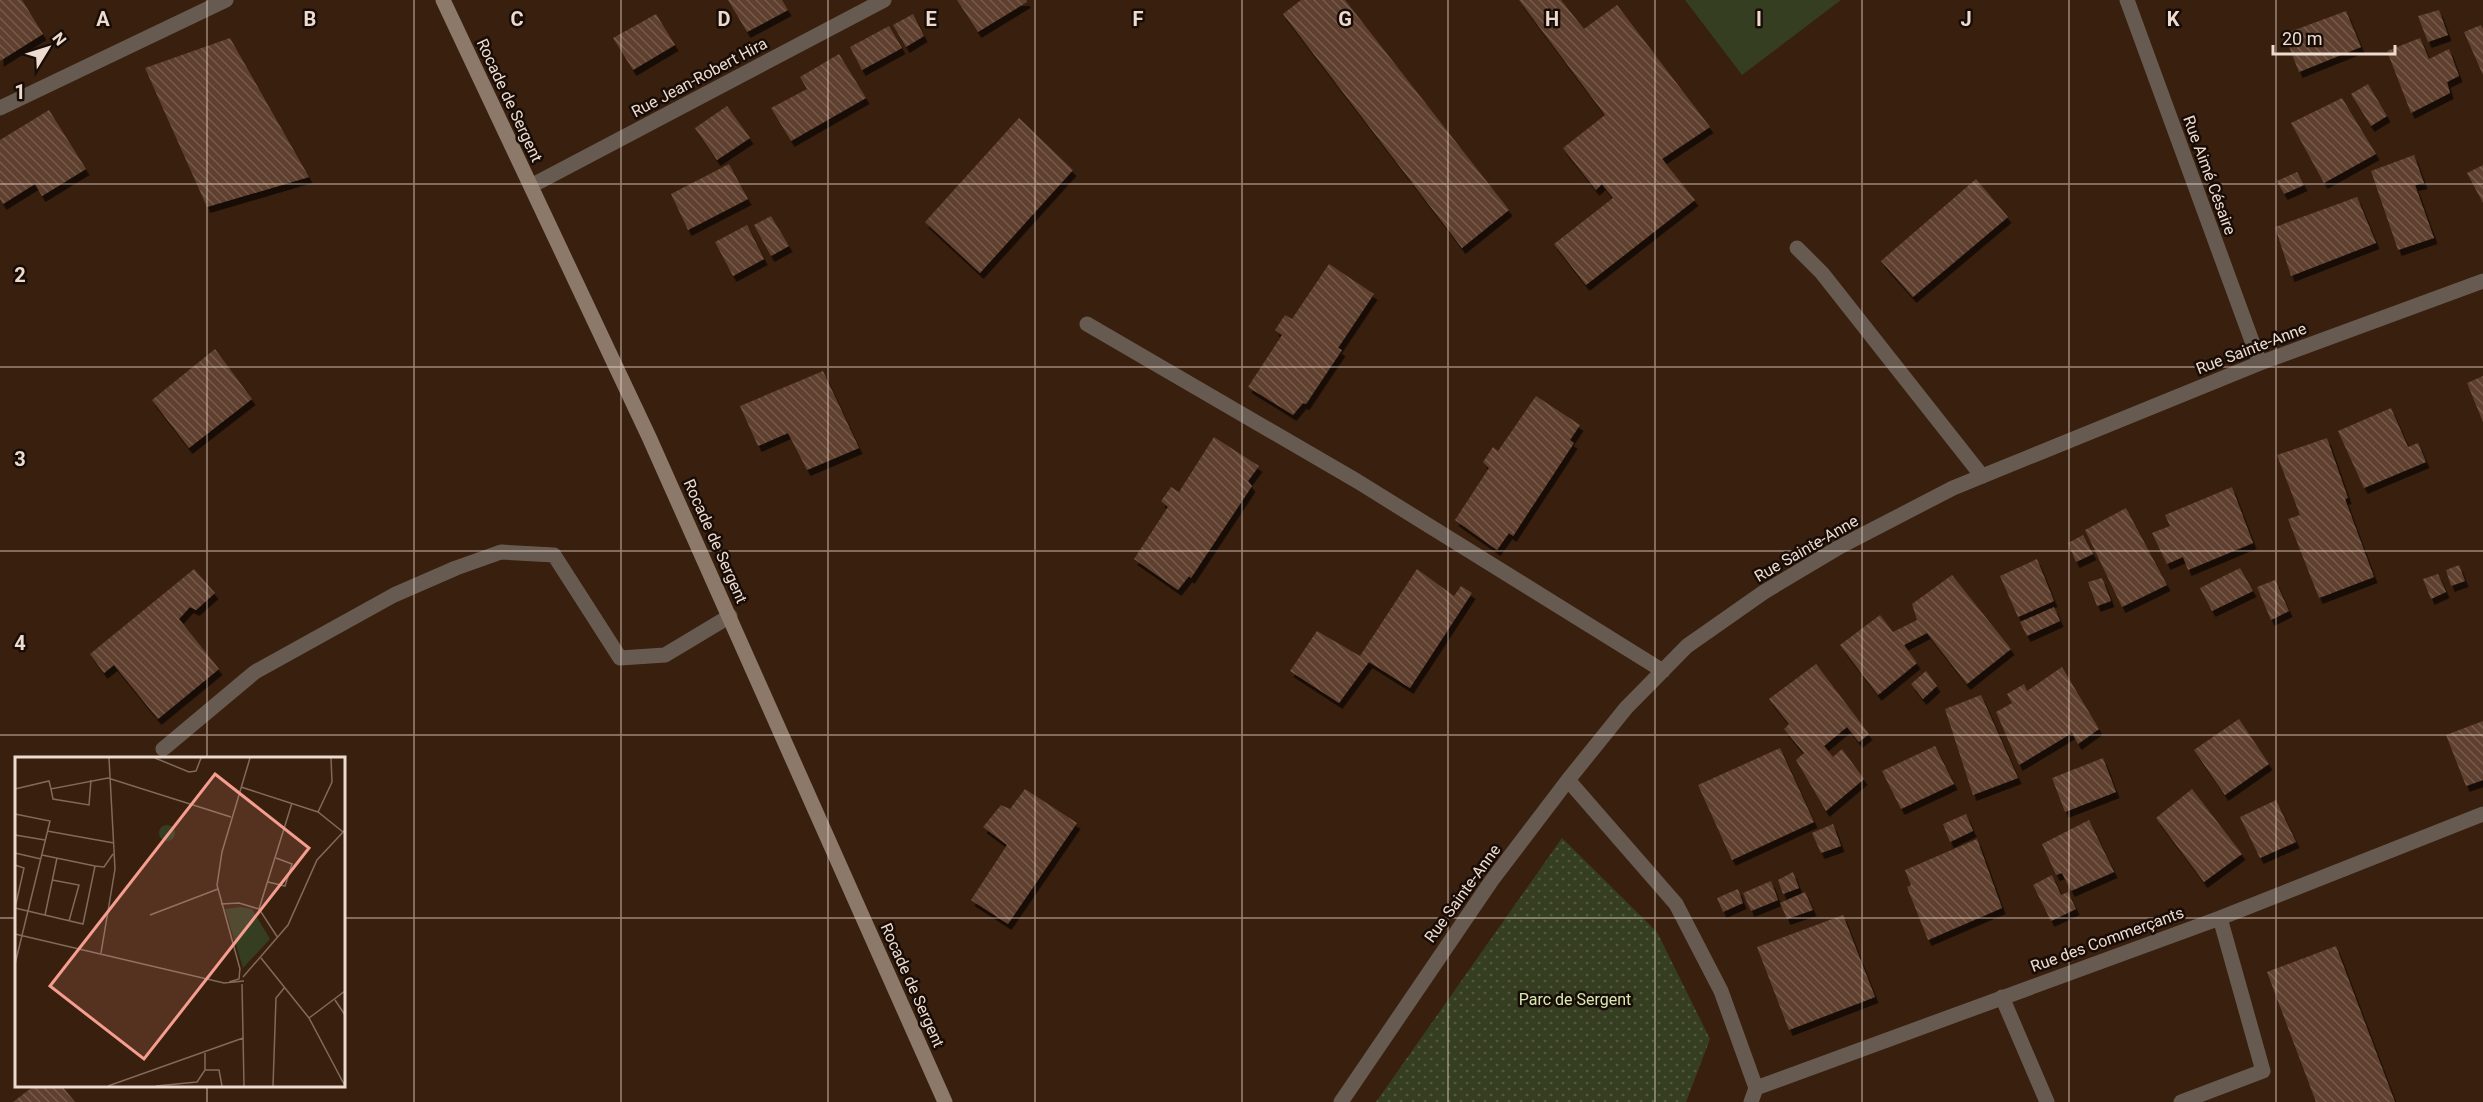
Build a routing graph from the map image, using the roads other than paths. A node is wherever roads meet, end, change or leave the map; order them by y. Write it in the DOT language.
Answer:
graph roads {
  1 [pos="226,0"];
  2 [pos="443,0"];
  3 [pos="884,0"];
  4 [pos="2127,0"];
  5 [pos="0,108"];
  6 [pos="531,186"];
  7 [pos="1797,248"];
  8 [pos="2483,281"];
  9 [pos="1087,324"];
  10 [pos="2260,363"];
  11 [pos="1982,476"];
  12 [pos="730,616"];
  13 [pos="1663,671"];
  14 [pos="163,749"];
  15 [pos="1568,780"];
  16 [pos="2483,814"];
  17 [pos="2220,918"];
  18 [pos="2002,997"];
  19 [pos="1753,1095"];
  20 [pos="945,1102"];
  21 [pos="1341,1102"];
  22 [pos="2047,1102"];
  23 [pos="2181,1102"];
  1 -- 5 [label="street"];
  2 -- 6 [label="main road, Rocade de Sergent"];
  3 -- 6 [label="street, Rue Jean-Robert Hira"];
  4 -- 10 [label="street, Rue Aimé Césaire"];
  6 -- 12 [label="main road, Rocade de Sergent"];
  7 -- 11 [label="street"];
  8 -- 10 [label="street, Rue Sainte-Anne"];
  9 -- 13 [label="street"];
  10 -- 11 [label="street, Rue Sainte-Anne"];
  11 -- 13 [label="street, Rue Sainte-Anne"];
  12 -- 14 [label="street"];
  12 -- 20 [label="main road, Rocade de Sergent"];
  13 -- 15 [label="street, Rue Sainte-Anne"];
  15 -- 19 [label="street"];
  15 -- 21 [label="street, Rue Sainte-Anne"];
  16 -- 17 [label="street, Rue des Commerçants"];
  17 -- 18 [label="street, Rue des Commerçants"];
  17 -- 23 [label="street"];
  18 -- 19 [label="street, Rue des Commerçants"];
  18 -- 22 [label="street"];
}
